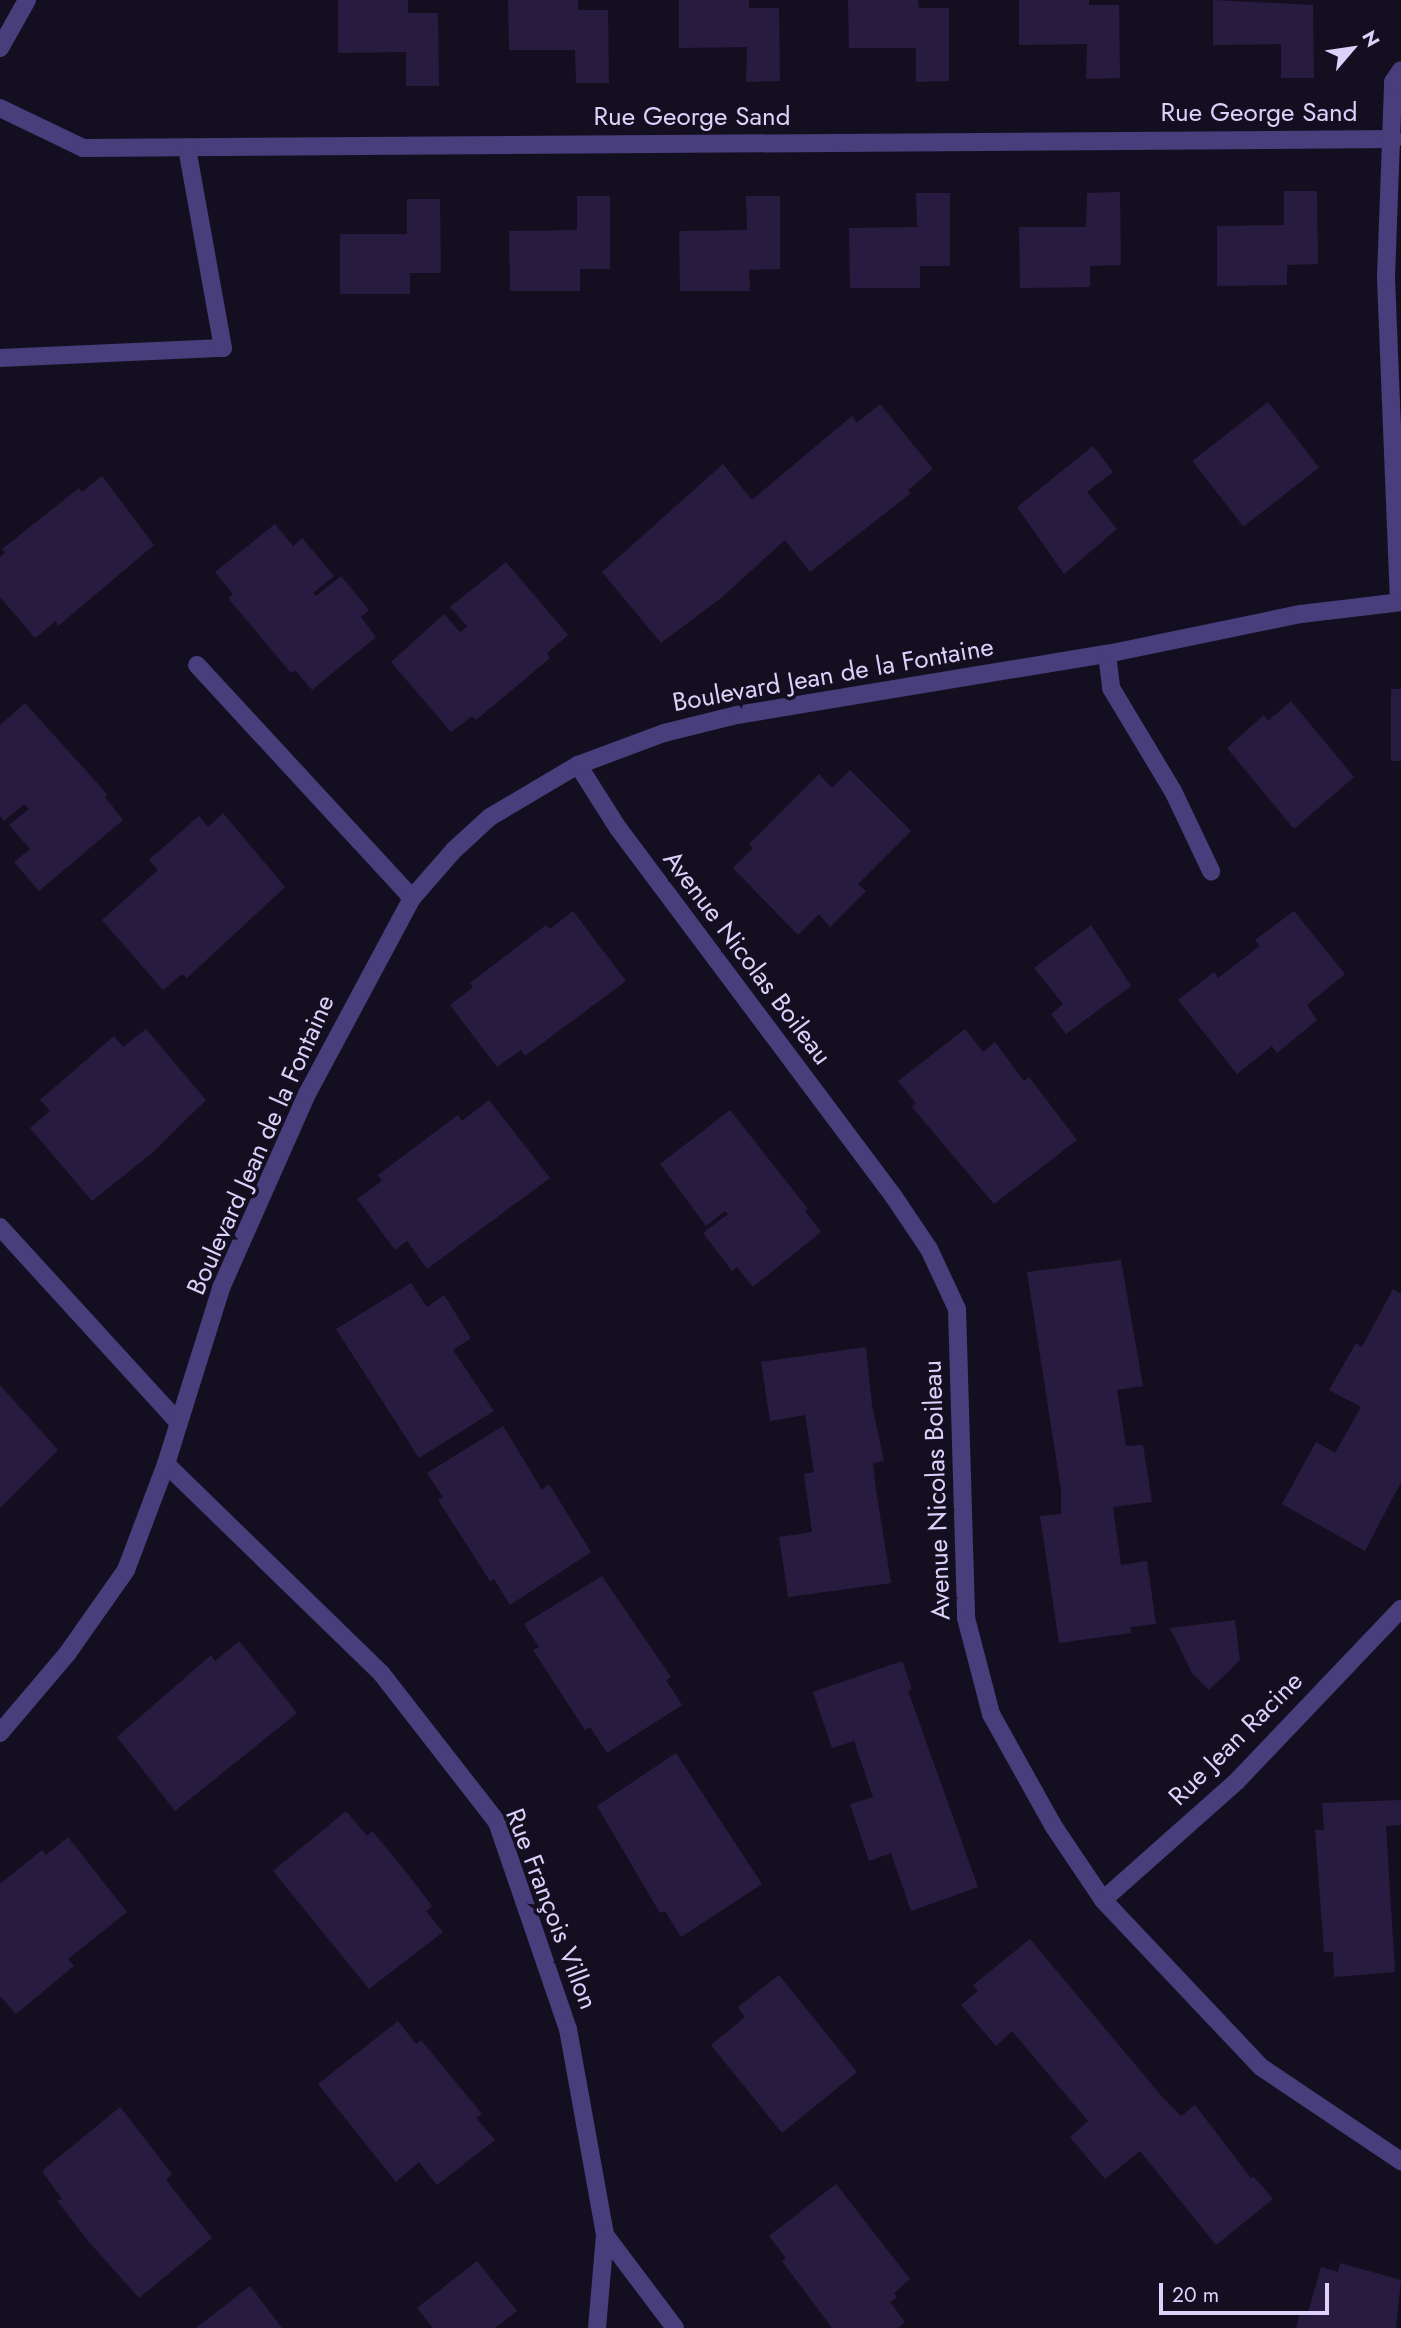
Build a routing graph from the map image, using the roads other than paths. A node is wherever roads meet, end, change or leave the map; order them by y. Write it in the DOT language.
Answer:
graph roads {
  1 [pos="27,0"];
  2 [pos="0,48"];
  3 [pos="1401,70"];
  4 [pos="0,108"];
  5 [pos="1394,139"];
  6 [pos="187,146"];
  7 [pos="0,358"];
  8 [pos="1400,602"];
  9 [pos="1107,654"];
  10 [pos="197,665"];
  11 [pos="578,765"];
  12 [pos="1211,871"];
  13 [pos="412,898"];
  14 [pos="0,1227"];
  15 [pos="179,1423"];
  16 [pos="166,1464"];
  17 [pos="1401,1609"];
  18 [pos="0,1733"];
  19 [pos="1103,1900"];
  20 [pos="1401,2161"];
  21 [pos="604,2235"];
  22 [pos="597,2328"];
  23 [pos="675,2328"];
  1 -- 2 [label="street"];
  3 -- 5 [label="street, Rue George Sand"];
  4 -- 6 [label="street, Rue George Sand"];
  5 -- 6 [label="street, Rue George Sand"];
  5 -- 8 [label="street, Rue George Sand"];
  6 -- 7 [label="street"];
  8 -- 9 [label="street, Boulevard Jean de la Fontaine"];
  9 -- 11 [label="street, Boulevard Jean de la Fontaine"];
  9 -- 12 [label="street"];
  10 -- 13 [label="street"];
  11 -- 13 [label="street, Boulevard Jean de la Fontaine"];
  11 -- 19 [label="street, Avenue Nicolas Boileau"];
  13 -- 15 [label="street, Boulevard Jean de la Fontaine"];
  14 -- 15 [label="street"];
  15 -- 16 [label="street, Boulevard Jean de la Fontaine"];
  16 -- 18 [label="street, Boulevard Jean de la Fontaine"];
  16 -- 21 [label="street, Rue François Villon"];
  17 -- 19 [label="street, Rue Jean Racine"];
  19 -- 20 [label="street, Avenue Nicolas Boileau"];
  21 -- 22 [label="street, Rue François Villon"];
  21 -- 23 [label="street"];
}
